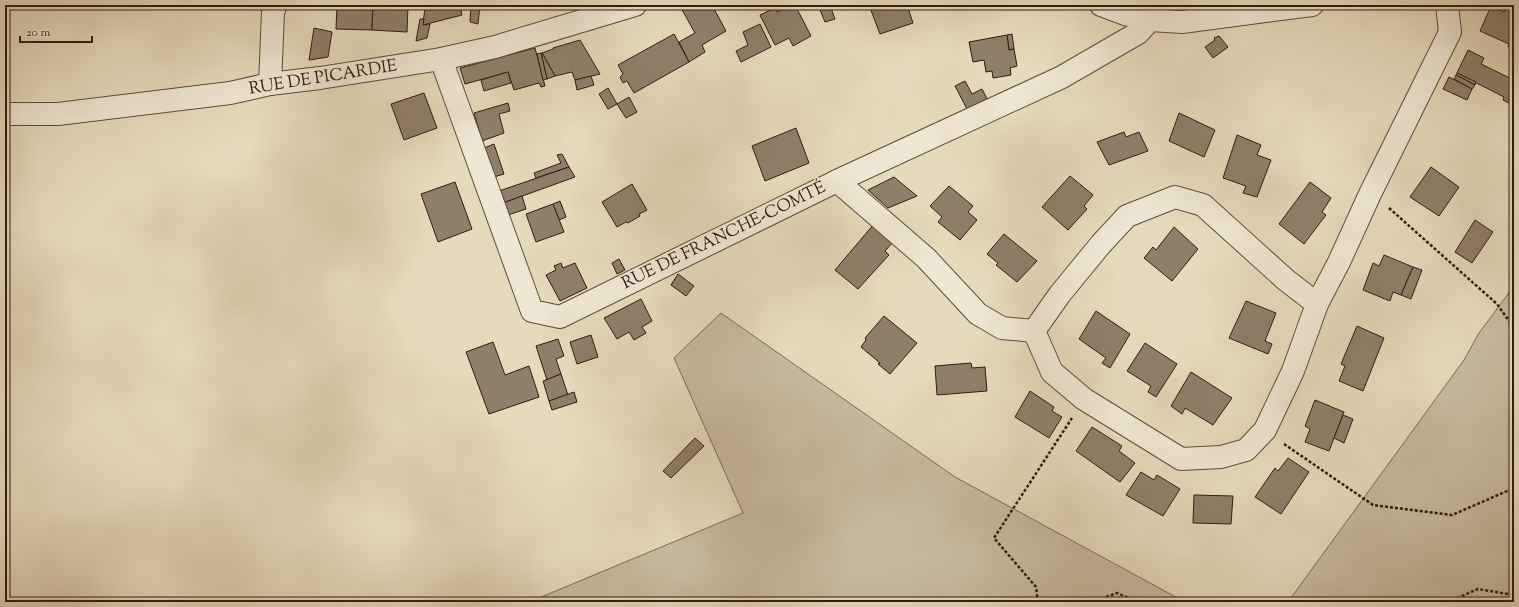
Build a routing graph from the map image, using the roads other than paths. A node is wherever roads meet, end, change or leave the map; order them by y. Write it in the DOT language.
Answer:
graph roads {
  1 [pos="276,5"];
  2 [pos="635,5"];
  3 [pos="1101,5"];
  4 [pos="1312,5"];
  5 [pos="1447,5"];
  6 [pos="1150,20"];
  7 [pos="441,59"];
  8 [pos="270,84"];
  9 [pos="5,114"];
  10 [pos="837,180"];
  11 [pos="1317,304"];
  12 [pos="1034,331"];
  1 -- 8 [label="street"];
  2 -- 7 [label="street, RUE DE PICARDIE"];
  3 -- 6 [label="street"];
  4 -- 6 [label="street"];
  5 -- 11 [label="street"];
  6 -- 10 [label="street, RUE DE FRANCHE-COMTÉ"];
  7 -- 8 [label="street, RUE DE PICARDIE"];
  7 -- 10 [label="street, RUE DE FRANCHE-COMTÉ"];
  8 -- 9 [label="street, RUE DE PICARDIE"];
  10 -- 12 [label="street"];
  11 -- 12 [label="street"];
  11 -- 12 [label="street"];
}
